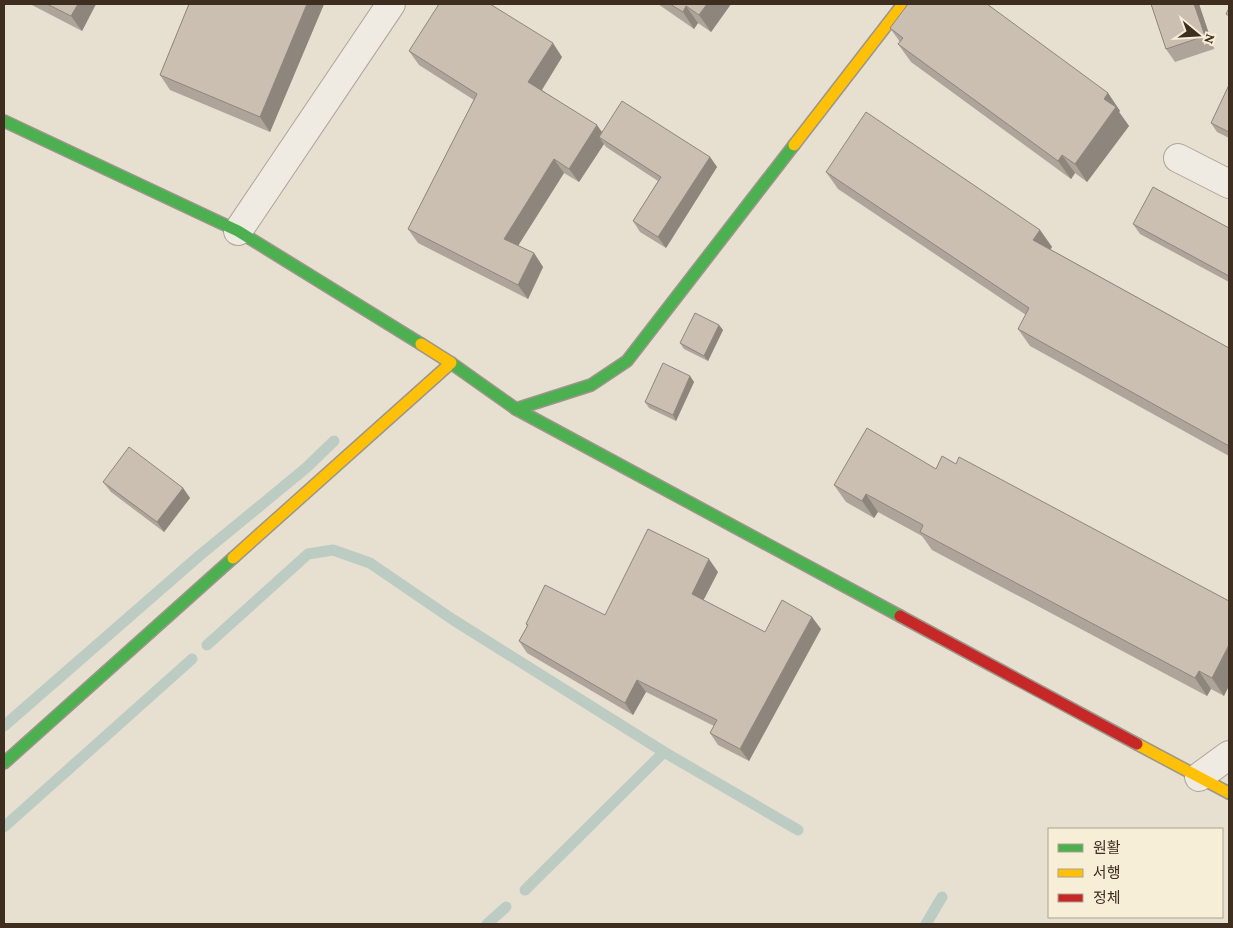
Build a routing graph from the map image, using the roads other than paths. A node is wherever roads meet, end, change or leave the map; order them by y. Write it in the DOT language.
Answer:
graph roads {
  1 [pos="391,4"];
  2 [pos="903,4"];
  3 [pos="4,121"];
  4 [pos="1178,158"];
  5 [pos="1229,184"];
  6 [pos="238,230"];
  7 [pos="451,363"];
  8 [pos="516,410"];
  9 [pos="1229,755"];
  10 [pos="4,763"];
  11 [pos="1199,776"];
  12 [pos="1229,793"];
  1 -- 6 [label="street"];
  2 -- 8 [label="street"];
  3 -- 6 [label="street"];
  4 -- 5 [label="street"];
  6 -- 7 [label="street"];
  7 -- 8 [label="street"];
  7 -- 10 [label="street"];
  8 -- 11 [label="street"];
  9 -- 11 [label="street"];
  11 -- 12 [label="street"];
}
